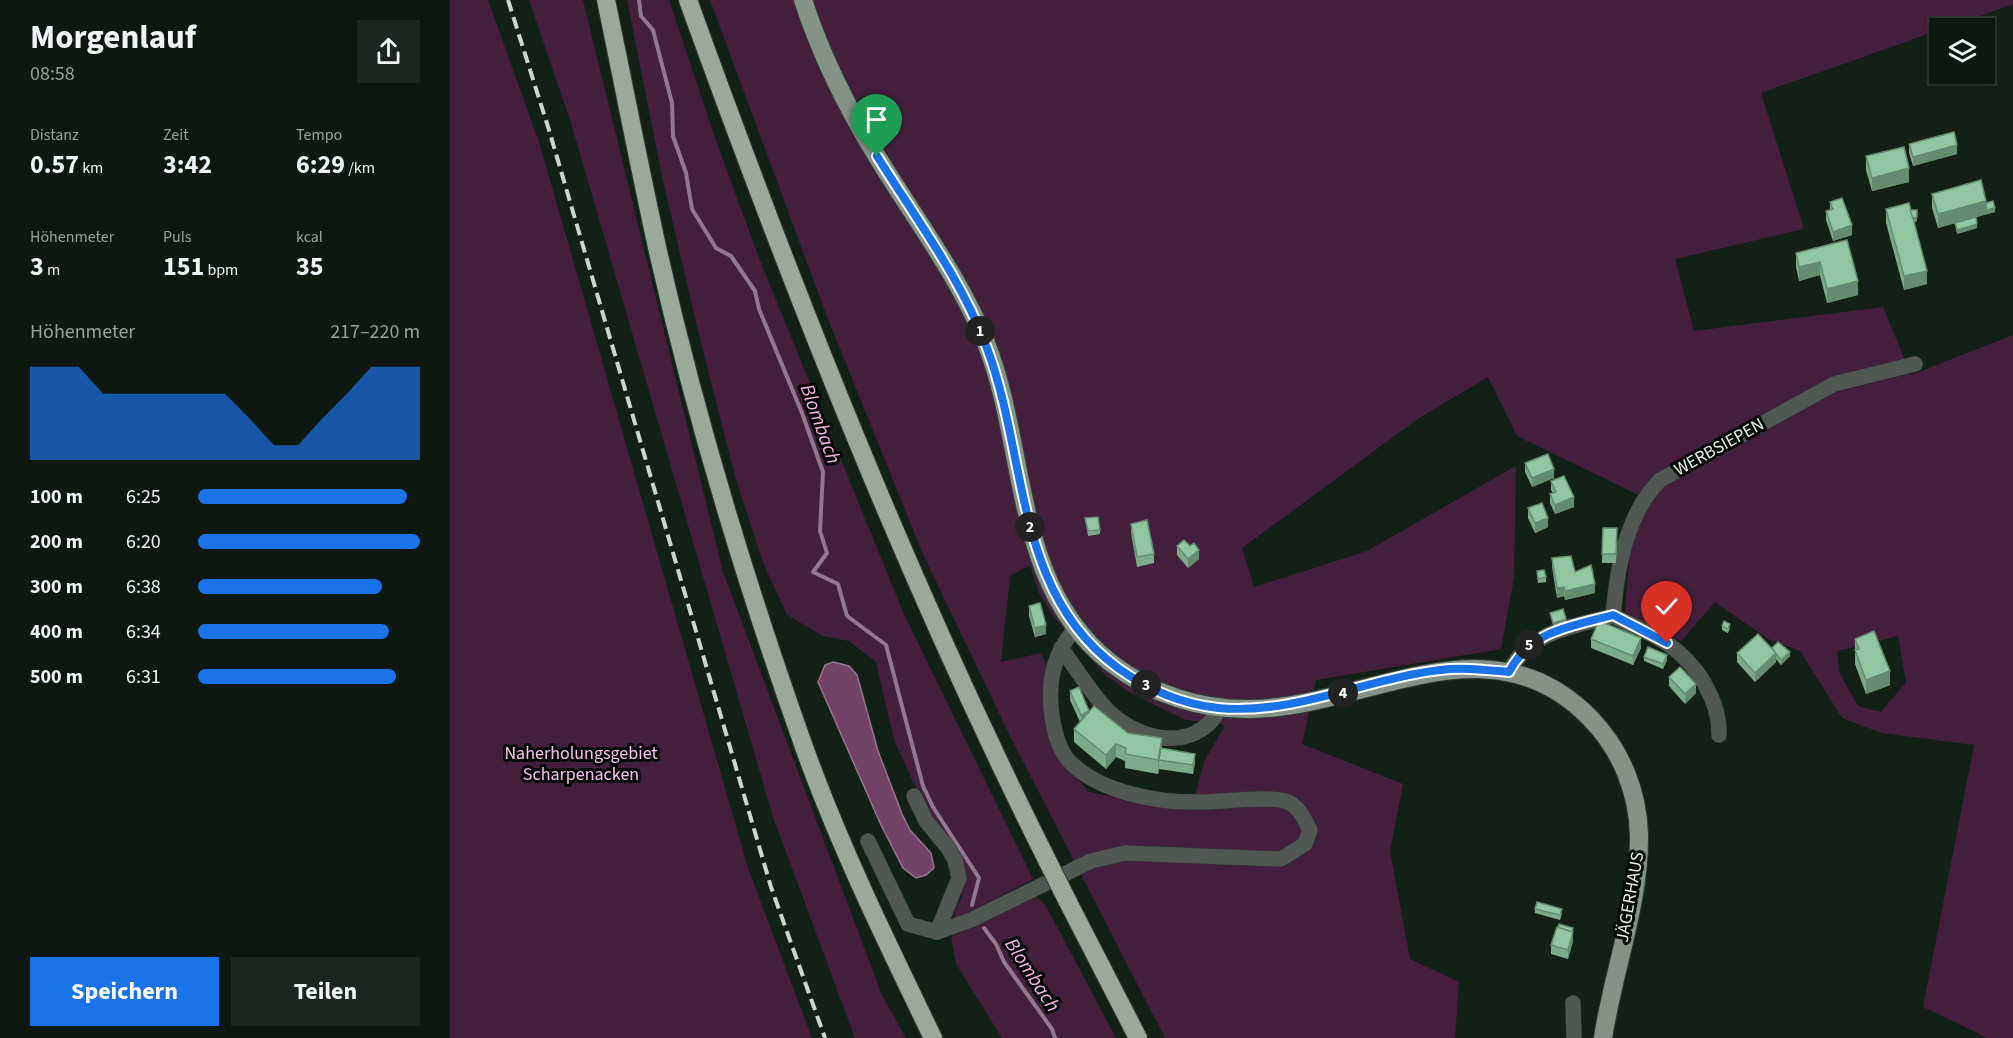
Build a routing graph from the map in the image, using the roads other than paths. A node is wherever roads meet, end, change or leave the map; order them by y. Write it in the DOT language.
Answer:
graph roads {
  1 [pos="606,0"];
  2 [pos="688,0"];
  3 [pos="803,0"];
  4 [pos="1916,364"];
  5 [pos="1613,615"];
  6 [pos="1076,628"];
  7 [pos="1061,648"];
  8 [pos="1509,672"];
  9 [pos="1221,708"];
  10 [pos="1719,735"];
  11 [pos="915,796"];
  12 [pos="868,841"];
  13 [pos="937,932"];
  14 [pos="1573,1003"];
  15 [pos="933,1038"];
  16 [pos="1138,1038"];
  17 [pos="1574,1038"];
  18 [pos="1603,1038"];
  1 -- 15 [label="highway"];
  2 -- 16 [label="highway, bridge"];
  3 -- 6 [label="main road"];
  4 -- 5 [label="street, WERBSIEPEN"];
  5 -- 8 [label="street"];
  5 -- 10 [label="street"];
  6 -- 7 [label="street"];
  6 -- 9 [label="main road"];
  7 -- 9 [label="street"];
  7 -- 13 [label="street"];
  8 -- 9 [label="main road"];
  8 -- 18 [label="main road, JÄGERHAUS"];
  11 -- 13 [label="street"];
  12 -- 13 [label="street"];
  14 -- 17 [label="street"];
}
